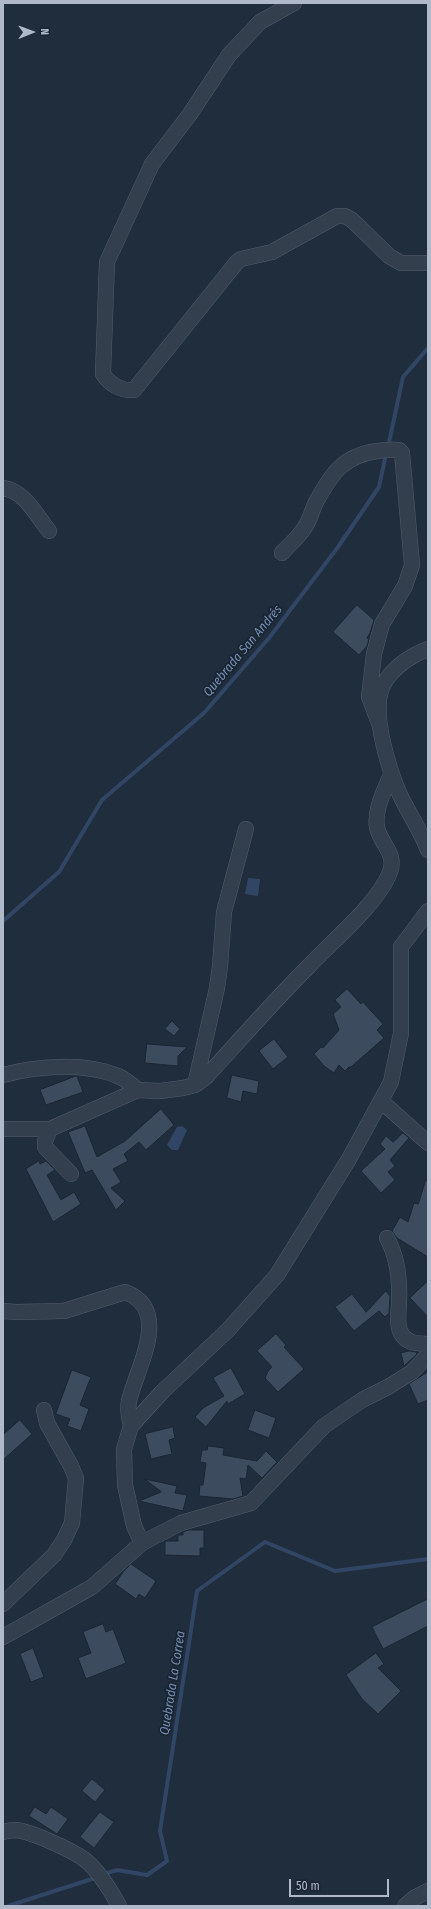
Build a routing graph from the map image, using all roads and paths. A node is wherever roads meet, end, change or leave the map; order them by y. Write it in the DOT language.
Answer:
graph roads {
  1 [pos="294,3"];
  2 [pos="428,263"];
  3 [pos="3,488"];
  4 [pos="49,531"];
  5 [pos="282,553"];
  6 [pos="428,649"];
  7 [pos="380,726"];
  8 [pos="391,774"];
  9 [pos="246,829"];
  10 [pos="428,850"];
  11 [pos="428,911"];
  12 [pos="3,1075"];
  13 [pos="195,1085"];
  14 [pos="138,1090"];
  15 [pos="381,1101"];
  16 [pos="3,1129"];
  17 [pos="50,1129"];
  18 [pos="428,1143"];
  19 [pos="71,1174"];
  20 [pos="387,1238"];
  21 [pos="3,1310"];
  22 [pos="428,1344"];
  23 [pos="428,1355"];
  24 [pos="44,1410"];
  25 [pos="131,1426"];
  26 [pos="142,1543"];
  27 [pos="3,1604"];
  28 [pos="3,1637"];
  29 [pos="3,1832"];
  30 [pos="428,1891"];
  31 [pos="119,1906"];
  32 [pos="404,1906"];
  1 -- 2 [label="street"];
  3 -- 4 [label="street"];
  5 -- 7 [label="street"];
  6 -- 7 [label="street"];
  7 -- 8 [label="street"];
  8 -- 10 [label="street"];
  8 -- 13 [label="street"];
  9 -- 13 [label="street"];
  11 -- 15 [label="street"];
  12 -- 14 [label="street"];
  13 -- 14 [label="street"];
  14 -- 17 [label="street"];
  15 -- 18 [label="street"];
  15 -- 25 [label="street"];
  16 -- 17 [label="street"];
  17 -- 19 [label="street"];
  20 -- 22 [label="street"];
  21 -- 25 [label="street"];
  23 -- 26 [label="street"];
  24 -- 27 [label="street"];
  25 -- 26 [label="street"];
  26 -- 28 [label="street"];
  29 -- 31 [label="street"];
  30 -- 32 [label="street"];
}
